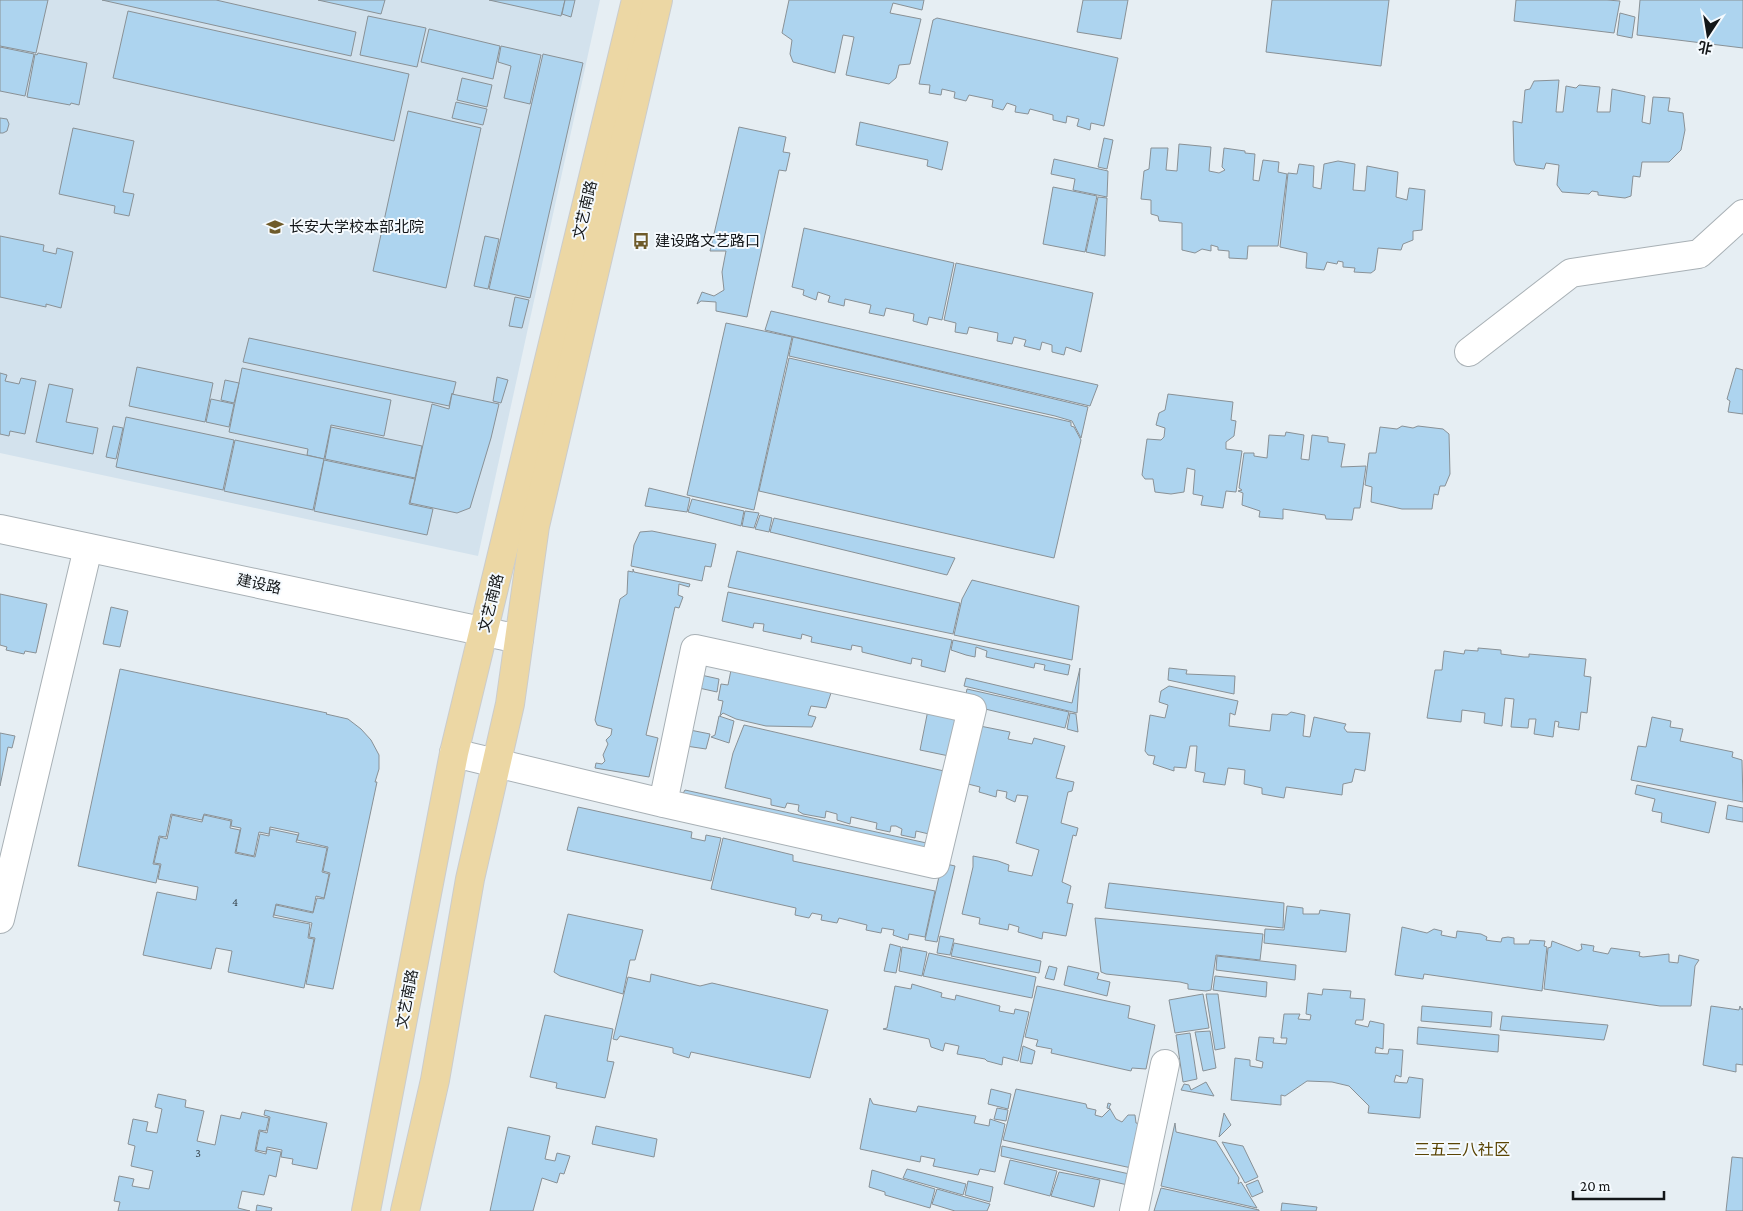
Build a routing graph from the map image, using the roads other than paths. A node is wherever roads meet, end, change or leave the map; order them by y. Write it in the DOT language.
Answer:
graph roads {
  1 [pos="636,0"];
  2 [pos="658,0"];
  3 [pos="1743,214"];
  4 [pos="1469,352"];
  5 [pos="0,529"];
  6 [pos="88,548"];
  7 [pos="484,632"];
  8 [pos="519,640"];
  9 [pos="454,753"];
  10 [pos="496,762"];
  11 [pos="663,803"];
  12 [pos="0,919"];
  13 [pos="1165,1064"];
  14 [pos="366,1211"];
  15 [pos="405,1211"];
  16 [pos="1134,1211"];
  1 -- 7 [label="main road, 文艺南路"];
  2 -- 8 [label="main road, 文艺南路"];
  3 -- 4 [label="street"];
  5 -- 6 [label="street, 建设路"];
  6 -- 7 [label="street, 建设路"];
  6 -- 12 [label="street"];
  7 -- 8 [label="street, 建设路"];
  7 -- 9 [label="main road, 文艺南路"];
  8 -- 10 [label="main road, 文艺南路"];
  9 -- 10 [label="street"];
  9 -- 14 [label="main road, 文艺南路"];
  10 -- 11 [label="street"];
  10 -- 15 [label="main road, 文艺南路"];
  11 -- 11 [label="street"];
  13 -- 16 [label="street"];
}
